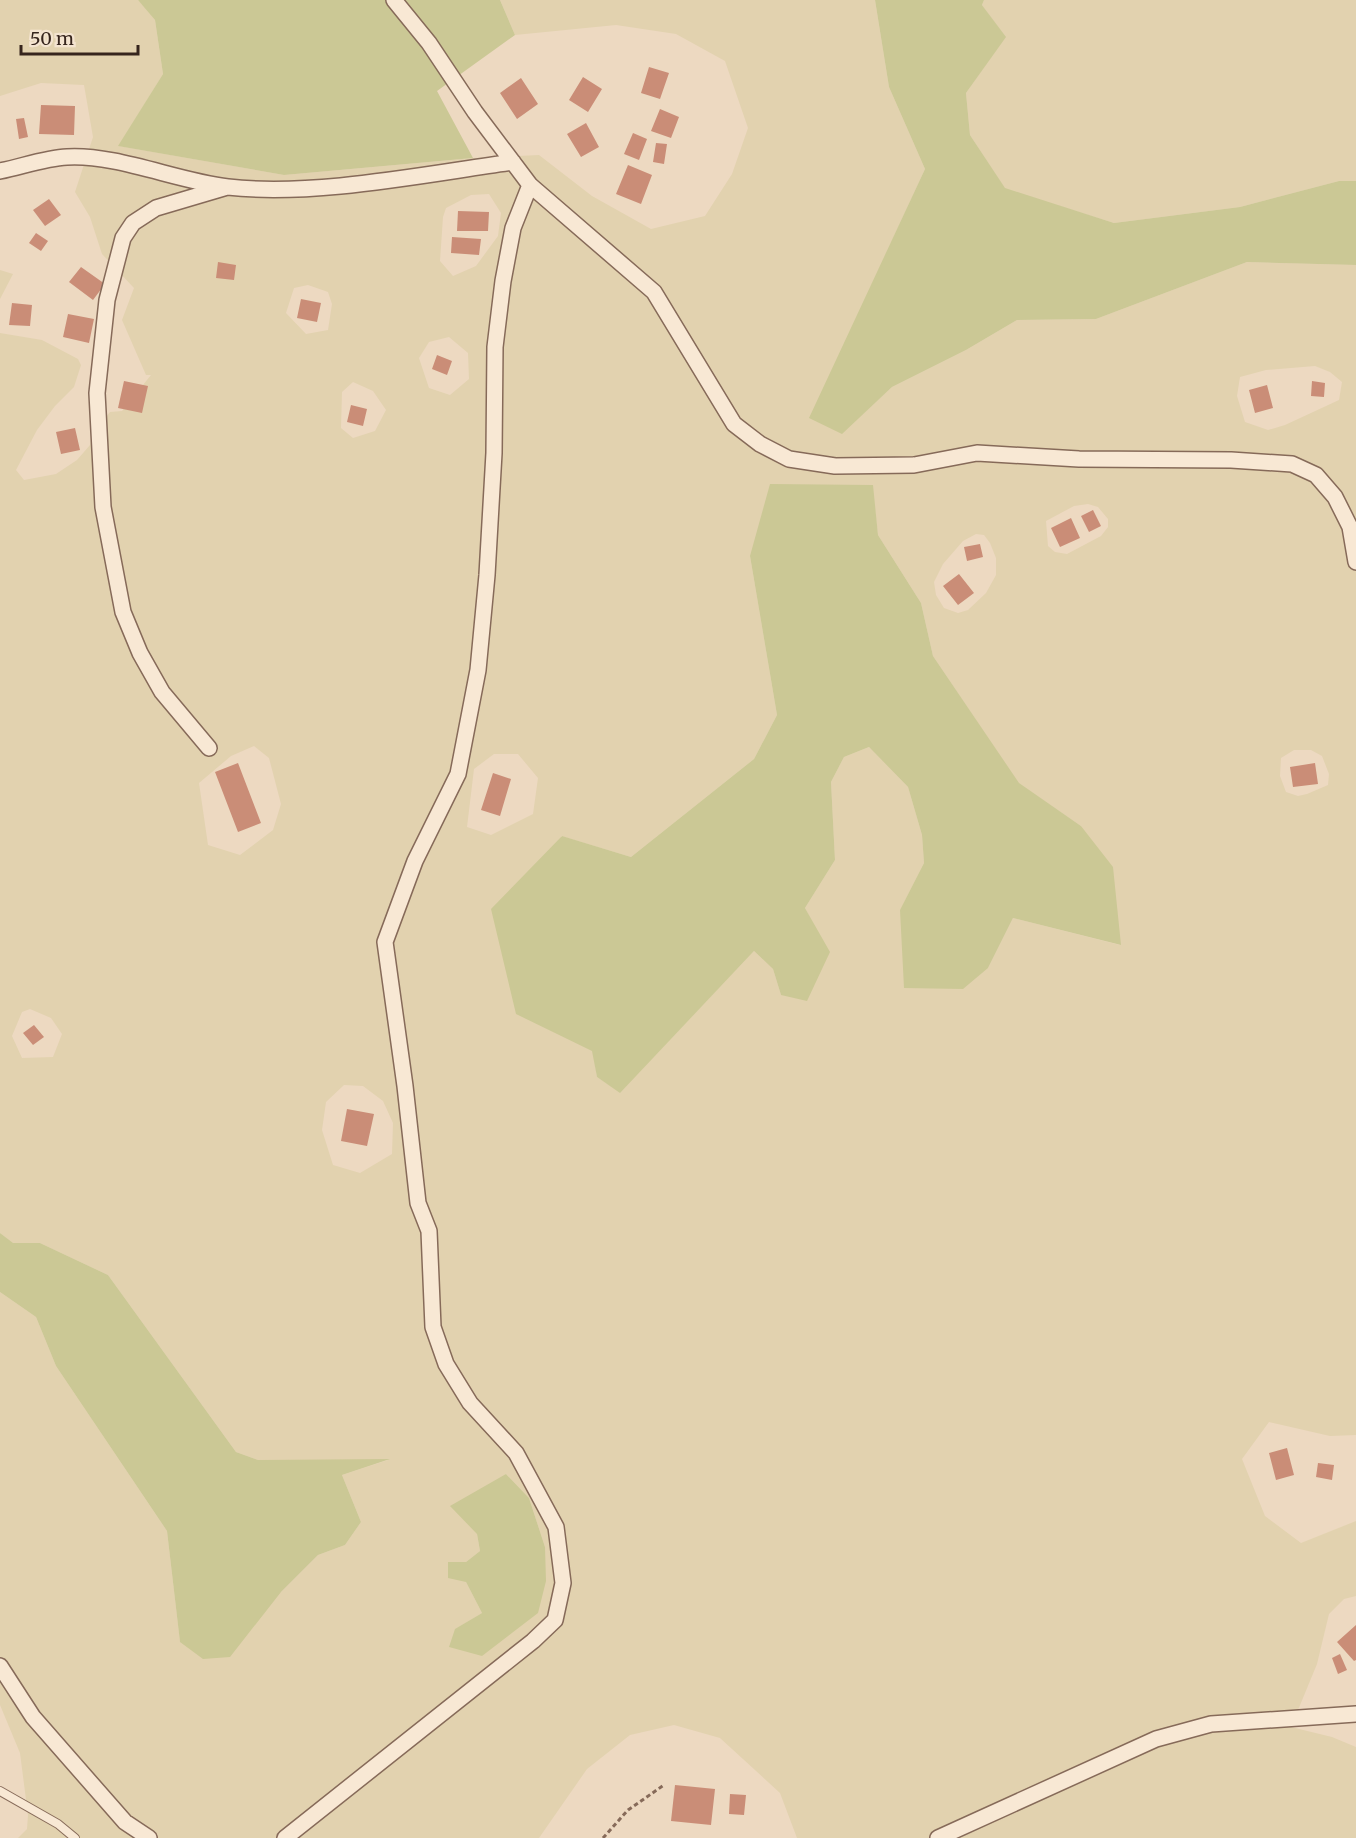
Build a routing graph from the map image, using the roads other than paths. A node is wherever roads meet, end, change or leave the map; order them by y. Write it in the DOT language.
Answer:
graph roads {
  1 [pos="394,0"];
  2 [pos="513,162"];
  3 [pos="0,171"];
  4 [pos="530,185"];
  5 [pos="227,187"];
  6 [pos="1356,562"];
  7 [pos="209,748"];
  8 [pos="0,1666"];
  9 [pos="1356,1714"];
  10 [pos="0,1791"];
  11 [pos="75,1838"];
  12 [pos="149,1838"];
  13 [pos="285,1838"];
  14 [pos="938,1838"];
  1 -- 2 [label="street"];
  2 -- 4 [label="street"];
  2 -- 5 [label="street"];
  3 -- 5 [label="street"];
  4 -- 6 [label="street"];
  4 -- 13 [label="street"];
  5 -- 7 [label="street"];
  8 -- 12 [label="street"];
  9 -- 14 [label="street"];
  10 -- 11 [label="lane"];
}
